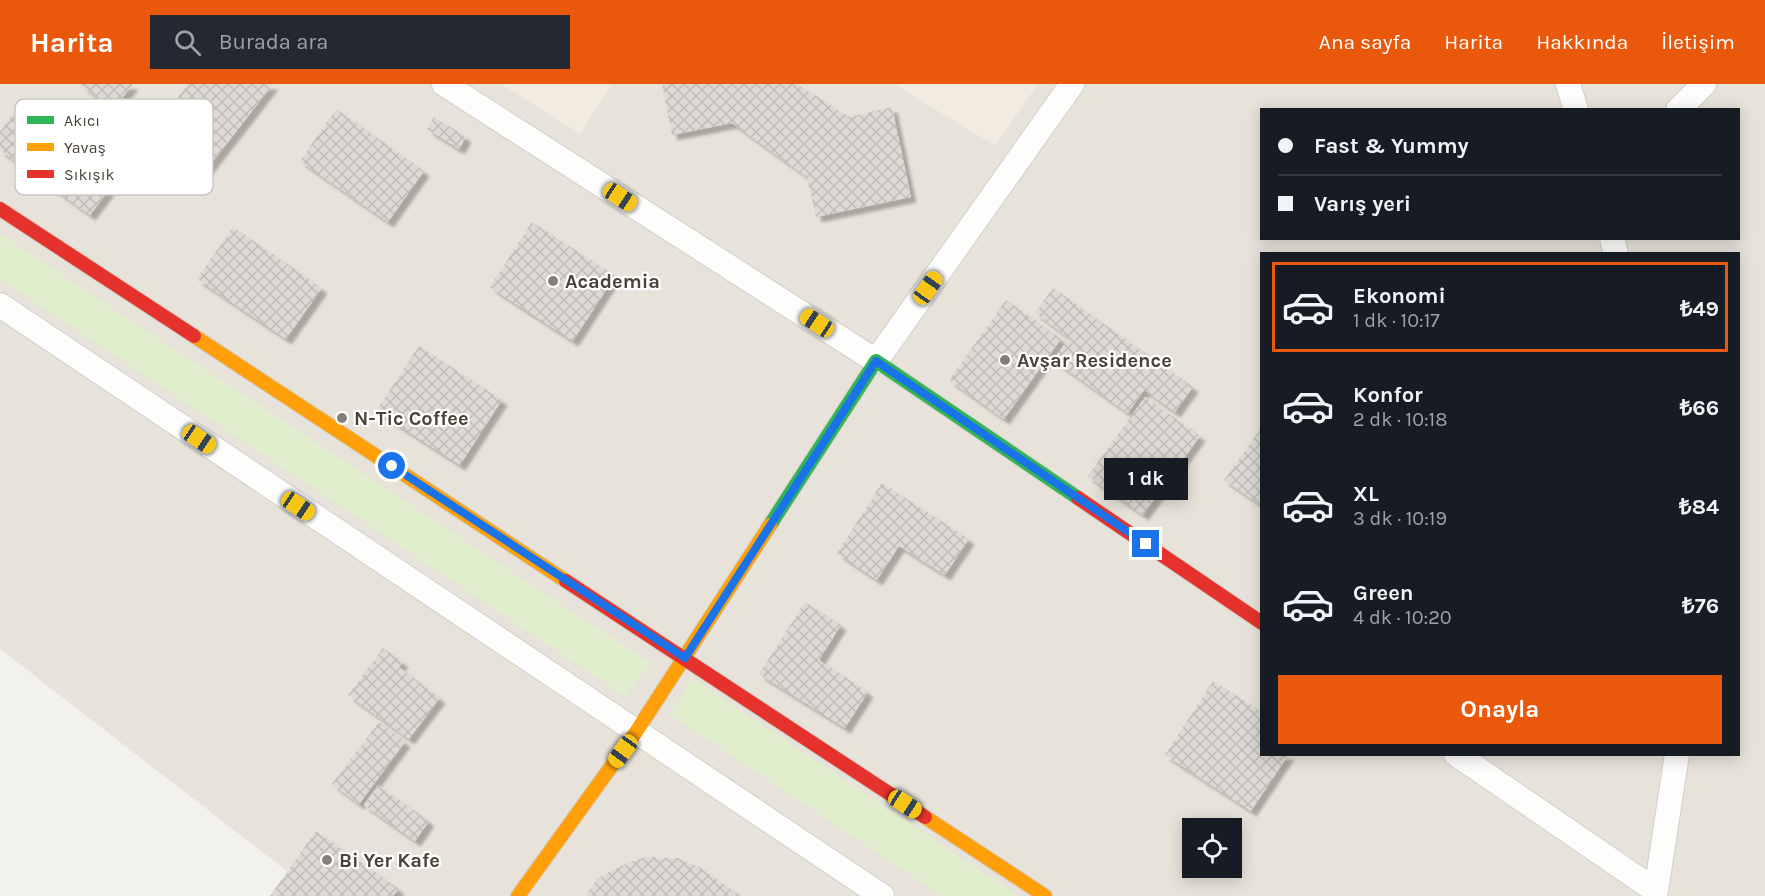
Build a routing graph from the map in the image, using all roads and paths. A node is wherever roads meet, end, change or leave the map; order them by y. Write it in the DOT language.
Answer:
graph roads {
  1 [pos="444,84"];
  2 [pos="1072,84"];
  3 [pos="1568,84"];
  4 [pos="1704,84"];
  5 [pos="1574,108"];
  6 [pos="1680,108"];
  7 [pos="0,209"];
  8 [pos="0,305"];
  9 [pos="876,361"];
  10 [pos="1260,622"];
  11 [pos="685,658"];
  12 [pos="636,732"];
  13 [pos="1459,756"];
  14 [pos="1677,756"];
  15 [pos="1658,894"];
  16 [pos="518,896"];
  17 [pos="882,896"];
  18 [pos="1045,896"];
  1 -- 9 [label="street"];
  2 -- 9 [label="street"];
  3 -- 5 [label="street"];
  4 -- 6 [label="street"];
  7 -- 11 [label="street"];
  8 -- 12 [label="street"];
  9 -- 10 [label="street"];
  9 -- 11 [label="street"];
  11 -- 12 [label="street"];
  11 -- 18 [label="street"];
  12 -- 16 [label="street"];
  12 -- 17 [label="street"];
  13 -- 15 [label="street"];
  14 -- 15 [label="street"];
}
